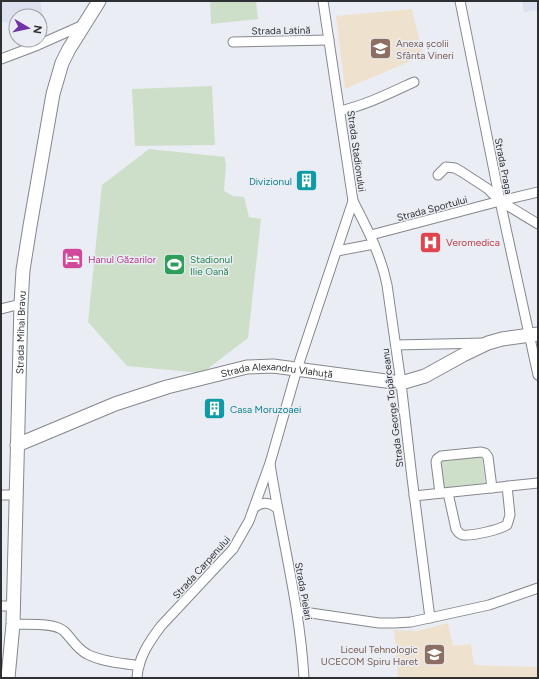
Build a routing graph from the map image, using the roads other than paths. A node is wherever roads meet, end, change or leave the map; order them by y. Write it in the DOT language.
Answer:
graph roads {
  1 [pos="99,1"];
  2 [pos="323,1"];
  3 [pos="460,1"];
  4 [pos="83,25"];
  5 [pos="329,40"];
  6 [pos="233,42"];
  7 [pos="1,59"];
  8 [pos="414,82"];
  9 [pos="340,111"];
  10 [pos="438,175"];
  11 [pos="538,192"];
  12 [pos="353,201"];
  13 [pos="500,201"];
  14 [pos="538,224"];
  15 [pos="370,236"];
  16 [pos="374,244"];
  17 [pos="337,251"];
  18 [pos="21,304"];
  19 [pos="1,309"];
  20 [pos="534,334"];
  21 [pos="488,343"];
  22 [pos="396,345"];
  23 [pos="297,369"];
  24 [pos="538,375"];
  25 [pos="401,383"];
  26 [pos="17,445"];
  27 [pos="270,463"];
  28 [pos="538,483"];
  29 [pos="506,486"];
  30 [pos="492,488"];
  31 [pos="444,493"];
  32 [pos="1,494"];
  33 [pos="15,495"];
  34 [pos="414,496"];
  35 [pos="255,506"];
  36 [pos="277,508"];
  37 [pos="538,588"];
  38 [pos="7,606"];
  39 [pos="297,611"];
  40 [pos="430,618"];
  41 [pos="13,624"];
  42 [pos="138,666"];
  43 [pos="8,678"];
  44 [pos="137,678"];
  45 [pos="304,678"];
  1 -- 4 [label="main road, Strada Mihai Bravu"];
  2 -- 5 [label="street, Strada Stadionului"];
  3 -- 13 [label="street, Strada Praga"];
  4 -- 7 [label="street"];
  4 -- 18 [label="main road, Strada Mihai Bravu"];
  5 -- 6 [label="street, Strada Latină"];
  5 -- 9 [label="street, Strada Stadionului"];
  8 -- 9 [label="street"];
  9 -- 12 [label="street, Strada Stadionului"];
  10 -- 13 [label="street"];
  11 -- 13 [label="street, Strada Sportului"];
  12 -- 15 [label="street, Strada George Topârceanu"];
  12 -- 17 [label="street, Strada Stadionului"];
  13 -- 14 [label="street"];
  13 -- 15 [label="street, Strada Sportului"];
  13 -- 20 [label="street, Strada Praga"];
  15 -- 16 [label="street, Strada George Topârceanu"];
  16 -- 17 [label="street"];
  16 -- 22 [label="street, Strada George Topârceanu"];
  17 -- 23 [label="street, Strada Stadionului"];
  18 -- 19 [label="street"];
  18 -- 26 [label="main road, Strada Mihai Bravu"];
  20 -- 21 [label="main road, Strada Alexandru Vlahuță"];
  20 -- 24 [label="street, Strada Praga"];
  21 -- 22 [label="street"];
  21 -- 25 [label="main road, Strada Alexandru Vlahuță"];
  22 -- 25 [label="street, Strada George Topârceanu"];
  23 -- 25 [label="main road, Strada Alexandru Vlahuță"];
  23 -- 26 [label="main road, Strada Alexandru Vlahuță"];
  23 -- 27 [label="street, Strada Pielari"];
  25 -- 34 [label="street, Strada George Topârceanu"];
  26 -- 33 [label="main road, Strada Mihai Bravu"];
  27 -- 35 [label="street, Strada Carpenului"];
  27 -- 36 [label="street, Strada Pielari"];
  28 -- 29 [label="street"];
  29 -- 30 [label="street"];
  29 -- 31 [label="street"];
  30 -- 31 [label="street"];
  30 -- 31 [label="street"];
  31 -- 34 [label="street"];
  32 -- 33 [label="street"];
  33 -- 38 [label="main road, Strada Mihai Bravu"];
  34 -- 40 [label="street, Strada George Topârceanu"];
  35 -- 36 [label="street"];
  35 -- 42 [label="street, Strada Carpenului"];
  36 -- 39 [label="street, Strada Pielari"];
  37 -- 40 [label="street"];
  38 -- 41 [label="main road, Strada Mihai Bravu"];
  39 -- 40 [label="street"];
  39 -- 45 [label="street, Strada Pielari"];
  41 -- 42 [label="street"];
  41 -- 43 [label="main road, Strada Mihai Bravu"];
  42 -- 44 [label="street, Strada Carpenului"];
}
